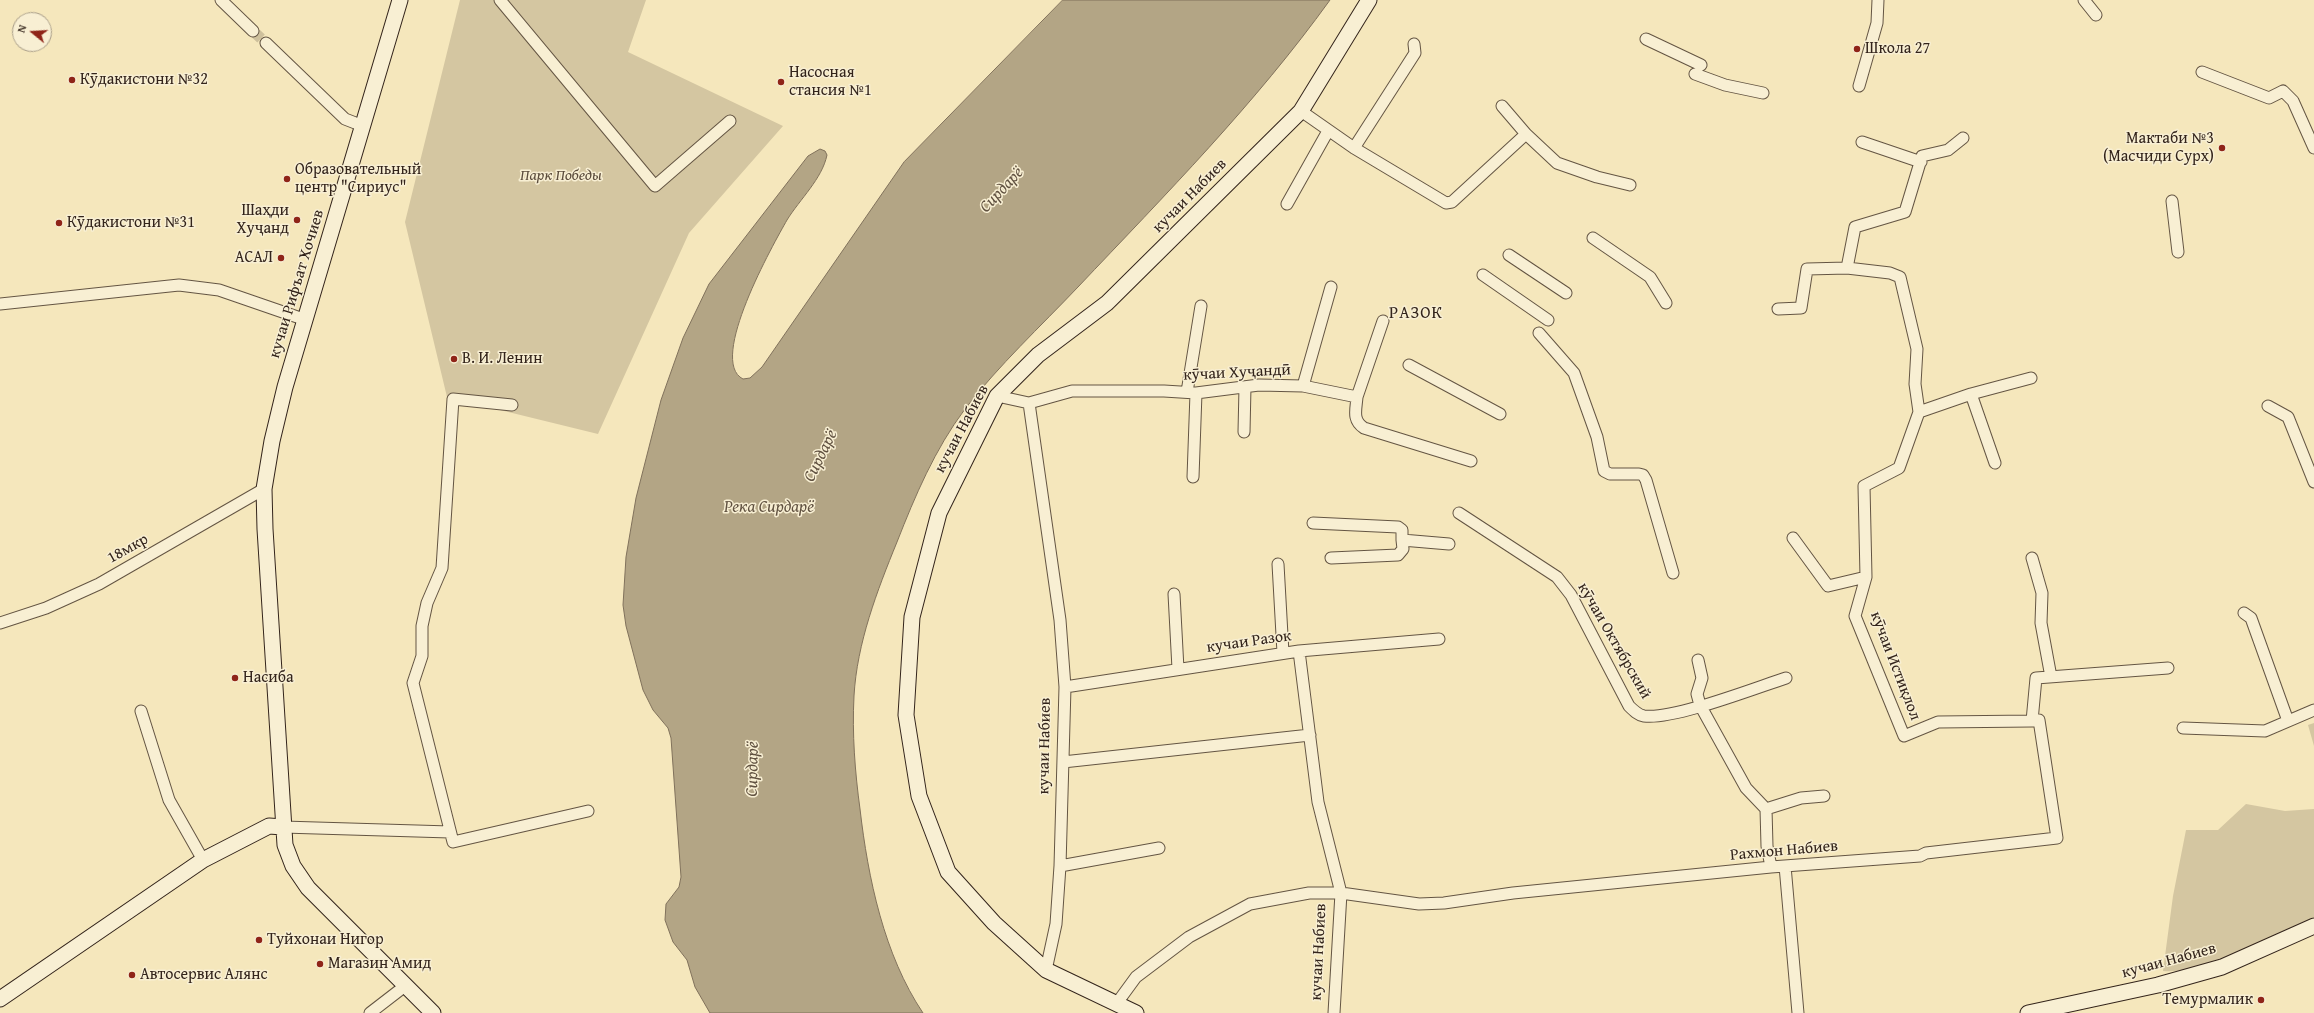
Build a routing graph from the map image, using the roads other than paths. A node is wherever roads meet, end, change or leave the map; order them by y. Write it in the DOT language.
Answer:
graph roads {
  1 [pos="221,0"];
  2 [pos="400,0"];
  3 [pos="500,0"];
  4 [pos="1369,0"];
  5 [pos="1878,0"];
  6 [pos="2084,0"];
  7 [pos="2096,15"];
  8 [pos="253,31"];
  9 [pos="1646,39"];
  10 [pos="266,43"];
  11 [pos="1414,44"];
  12 [pos="2202,72"];
  13 [pos="1859,86"];
  14 [pos="1763,93"];
  15 [pos="1502,106"];
  16 [pos="1301,111"];
  17 [pos="730,121"];
  18 [pos="363,126"];
  19 [pos="1328,131"];
  20 [pos="1526,134"];
  21 [pos="1963,138"];
  22 [pos="1862,142"];
  23 [pos="2313,147"];
  24 [pos="1354,148"];
  25 [pos="1921,162"];
  26 [pos="1630,185"];
  27 [pos="2172,201"];
  28 [pos="1287,204"];
  29 [pos="1593,238"];
  30 [pos="2178,252"];
  31 [pos="1509,256"];
  32 [pos="1847,268"];
  33 [pos="1483,275"];
  34 [pos="1331,287"];
  35 [pos="1566,293"];
  36 [pos="1666,303"];
  37 [pos="0,304"];
  38 [pos="1201,306"];
  39 [pos="1778,308"];
  40 [pos="306,320"];
  41 [pos="1548,320"];
  42 [pos="1383,321"];
  43 [pos="1539,333"];
  44 [pos="1409,365"];
  45 [pos="2031,378"];
  46 [pos="1303,386"];
  47 [pos="1245,387"];
  48 [pos="1191,393"];
  49 [pos="1971,394"];
  50 [pos="997,396"];
  51 [pos="1357,397"];
  52 [pos="1029,403"];
  53 [pos="512,405"];
  54 [pos="2268,406"];
  55 [pos="1919,412"];
  56 [pos="1500,414"];
  57 [pos="1244,432"];
  58 [pos="1471,461"];
  59 [pos="1995,463"];
  60 [pos="1193,477"];
  61 [pos="2314,482"];
  62 [pos="264,489"];
  63 [pos="1459,513"];
  64 [pos="1313,523"];
  65 [pos="1793,538"];
  66 [pos="1402,540"];
  67 [pos="1449,544"];
  68 [pos="1331,558"];
  69 [pos="2032,558"];
  70 [pos="1278,564"];
  71 [pos="1673,572"];
  72 [pos="1866,577"];
  73 [pos="1174,594"];
  74 [pos="2244,612"];
  75 [pos="0,623"];
  76 [pos="1439,639"];
  77 [pos="1300,651"];
  78 [pos="1283,653"];
  79 [pos="1698,660"];
  80 [pos="2168,668"];
  81 [pos="1178,669"];
  82 [pos="2051,677"];
  83 [pos="1786,678"];
  84 [pos="1065,688"];
  85 [pos="1700,705"];
  86 [pos="2314,710"];
  87 [pos="141,712"];
  88 [pos="2032,721"];
  89 [pos="2288,721"];
  90 [pos="2183,728"];
  91 [pos="1310,736"];
  92 [pos="1063,762"];
  93 [pos="1824,796"];
  94 [pos="1766,808"];
  95 [pos="588,811"];
  96 [pos="283,827"];
  97 [pos="450,832"];
  98 [pos="1159,848"];
  99 [pos="203,860"];
  100 [pos="1060,866"];
  101 [pos="1785,866"];
  102 [pos="1771,867"];
  103 [pos="1341,893"];
  104 [pos="1513,893"];
  105 [pos="2314,926"];
  106 [pos="1046,970"];
  107 [pos="405,986"];
  108 [pos="0,999"];
  109 [pos="1117,1003"];
  110 [pos="370,1013"];
  111 [pos="433,1013"];
  112 [pos="1136,1013"];
  113 [pos="1334,1013"];
  114 [pos="1798,1013"];
  115 [pos="2028,1013"];
  1 -- 8 [label="street"];
  2 -- 18 [label="main road, кучаи Рифъат Хочиев"];
  3 -- 17 [label="street"];
  4 -- 16 [label="main road, кучаи Набиев"];
  5 -- 13 [label="street"];
  6 -- 7 [label="street"];
  9 -- 14 [label="street"];
  10 -- 18 [label="street"];
  11 -- 24 [label="street"];
  12 -- 23 [label="street"];
  15 -- 20 [label="street"];
  16 -- 19 [label="street"];
  16 -- 50 [label="main road, кучаи Набиев"];
  18 -- 40 [label="main road, кучаи Рифъат Хочиев"];
  19 -- 24 [label="street"];
  19 -- 28 [label="street"];
  20 -- 24 [label="street"];
  20 -- 26 [label="street"];
  21 -- 25 [label="street"];
  22 -- 25 [label="street"];
  25 -- 32 [label="street"];
  27 -- 30 [label="street"];
  29 -- 36 [label="street"];
  31 -- 35 [label="street"];
  32 -- 39 [label="street"];
  32 -- 55 [label="street, кӯчаи Истиқлол"];
  33 -- 41 [label="street"];
  34 -- 46 [label="street"];
  37 -- 40 [label="street"];
  38 -- 48 [label="street"];
  40 -- 62 [label="main road, кучаи Рифъат Хочиев"];
  42 -- 51 [label="street"];
  43 -- 71 [label="street"];
  44 -- 56 [label="street"];
  45 -- 49 [label="street"];
  46 -- 47 [label="street, кӯчаи Хуҷандӣ"];
  46 -- 51 [label="street, кӯчаи Хуҷандӣ"];
  47 -- 48 [label="street, кӯчаи Хуҷандӣ"];
  47 -- 57 [label="street"];
  48 -- 52 [label="street, кӯчаи Хуҷандӣ"];
  48 -- 60 [label="street"];
  49 -- 55 [label="street"];
  49 -- 59 [label="street"];
  50 -- 52 [label="street, кӯчаи Хуҷандӣ"];
  50 -- 106 [label="main road, кучаи Набиев"];
  51 -- 58 [label="street"];
  52 -- 84 [label="street, кучаи Набиев"];
  53 -- 97 [label="street"];
  54 -- 61 [label="street"];
  55 -- 72 [label="street, кӯчаи Истиқлол"];
  62 -- 75 [label="street, 18мкр"];
  62 -- 96 [label="main road, кучаи Рифъат Хочиев"];
  63 -- 85 [label="street, кӯчаи Октябрский"];
  64 -- 66 [label="street"];
  65 -- 72 [label="street"];
  66 -- 67 [label="street"];
  66 -- 68 [label="street"];
  69 -- 82 [label="street"];
  70 -- 78 [label="street"];
  72 -- 88 [label="street, кӯчаи Истиқлол"];
  73 -- 81 [label="street"];
  74 -- 89 [label="street"];
  76 -- 77 [label="street, кучаи Разок"];
  77 -- 78 [label="street, кучаи Разок"];
  77 -- 91 [label="street, кучаи Набиев"];
  78 -- 81 [label="street, кучаи Разок"];
  79 -- 85 [label="street"];
  80 -- 82 [label="street"];
  81 -- 84 [label="street, кучаи Разок"];
  82 -- 88 [label="street"];
  83 -- 85 [label="street"];
  84 -- 92 [label="street, кучаи Набиев"];
  85 -- 94 [label="street"];
  86 -- 89 [label="street"];
  87 -- 99 [label="street"];
  88 -- 101 [label="street, Рахмон Набиев"];
  89 -- 90 [label="street"];
  91 -- 92 [label="street"];
  91 -- 103 [label="street, кучаи Набиев"];
  92 -- 100 [label="street, кучаи Набиев"];
  93 -- 94 [label="street"];
  94 -- 102 [label="street"];
  95 -- 97 [label="street"];
  96 -- 97 [label="street"];
  96 -- 99 [label="main road"];
  96 -- 107 [label="main road, кучаи Рифъат Хочиев"];
  98 -- 100 [label="street"];
  99 -- 108 [label="main road"];
  100 -- 106 [label="street, кучаи Набиев"];
  101 -- 102 [label="street, Рахмон Набиев"];
  101 -- 114 [label="street"];
  102 -- 104 [label="street, Рахмон Набиев"];
  103 -- 104 [label="street, кучаи Набиев"];
  103 -- 109 [label="street, кучаи Набиев"];
  103 -- 113 [label="street, кучаи Набиев"];
  105 -- 115 [label="main road, кучаи Набиев"];
  106 -- 109 [label="main road, кучаи Набиев"];
  107 -- 110 [label="street"];
  107 -- 111 [label="main road, кучаи Рифъат Хочиев"];
  109 -- 112 [label="main road, кучаи Набиев"];
}
